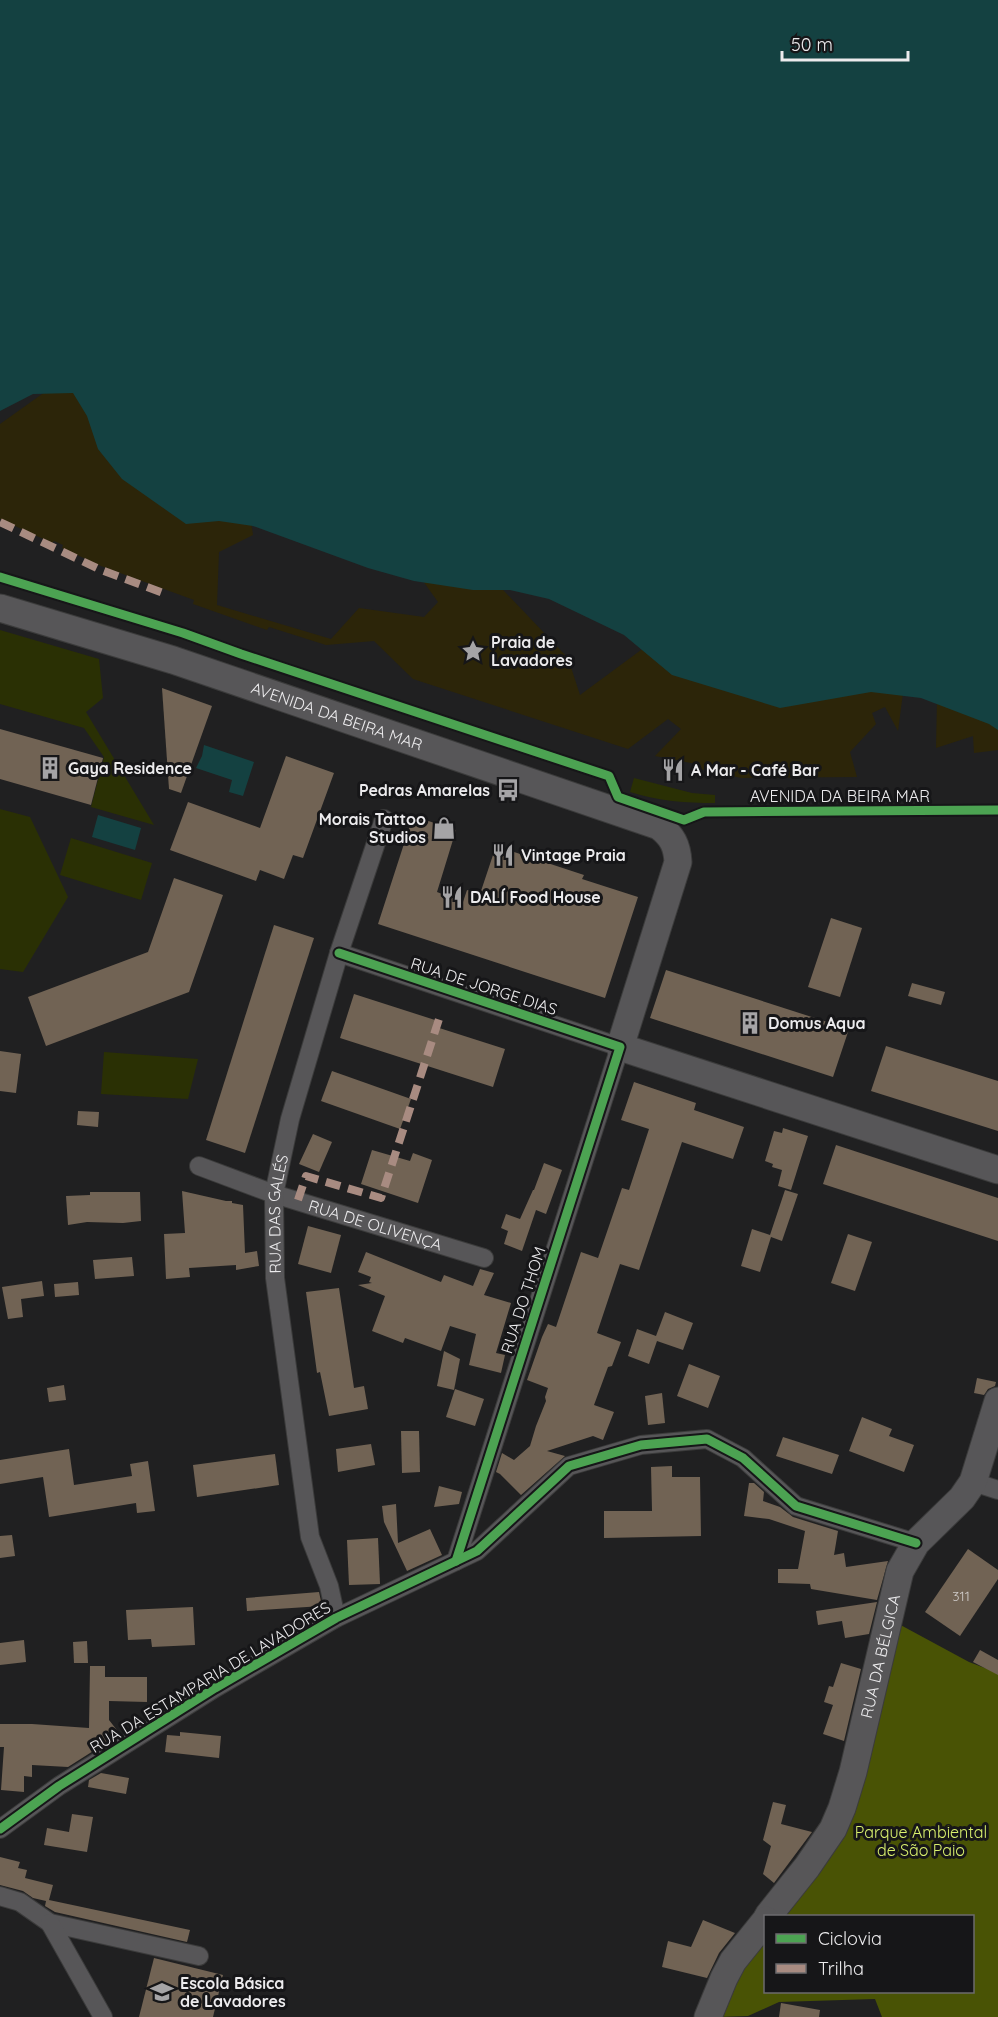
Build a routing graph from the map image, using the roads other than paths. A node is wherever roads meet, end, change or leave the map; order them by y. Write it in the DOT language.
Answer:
graph roads {
  1 [pos="0,608"];
  2 [pos="384,819"];
  3 [pos="669,834"];
  4 [pos="339,954"];
  5 [pos="620,1047"];
  6 [pos="199,1166"];
  7 [pos="998,1170"];
  8 [pos="274,1194"];
  9 [pos="484,1258"];
  10 [pos="998,1401"];
  11 [pos="985,1486"];
  12 [pos="916,1544"];
  13 [pos="456,1562"];
  14 [pos="336,1618"];
  15 [pos="0,1829"];
  16 [pos="0,1896"];
  17 [pos="770,1915"];
  18 [pos="764,1921"];
  19 [pos="50,1923"];
  20 [pos="199,1956"];
  21 [pos="103,2017"];
  22 [pos="708,2017"];
  1 -- 3 [label="main road, AVENIDA DA BEIRA MAR"];
  2 -- 4 [label="street, RUA DAS GALÉS"];
  3 -- 5 [label="main road, RUA DO THOM"];
  4 -- 5 [label="street, RUA DE JORGE DIAS"];
  4 -- 8 [label="street, RUA DAS GALÉS"];
  5 -- 7 [label="main road, RUA DE JORGE DIAS"];
  5 -- 13 [label="street, RUA DO THOM"];
  6 -- 8 [label="street, RUA DE OLIVENÇA"];
  8 -- 9 [label="street, RUA DE OLIVENÇA"];
  8 -- 14 [label="street, RUA DAS GALÉS"];
  10 -- 11 [label="main road, RUA DA BÉLGICA"];
  11 -- 12 [label="main road, RUA DA BÉLGICA"];
  12 -- 13 [label="street, RUA DA ESTAMPARIA DE LAVADORES"];
  12 -- 17 [label="main road, RUA DA BÉLGICA"];
  13 -- 14 [label="street, RUA DA ESTAMPARIA DE LAVADORES"];
  14 -- 15 [label="street, RUA DA ESTAMPARIA DE LAVADORES"];
  16 -- 19 [label="street"];
  18 -- 22 [label="main road"];
  19 -- 20 [label="street"];
  19 -- 21 [label="street"];
}
